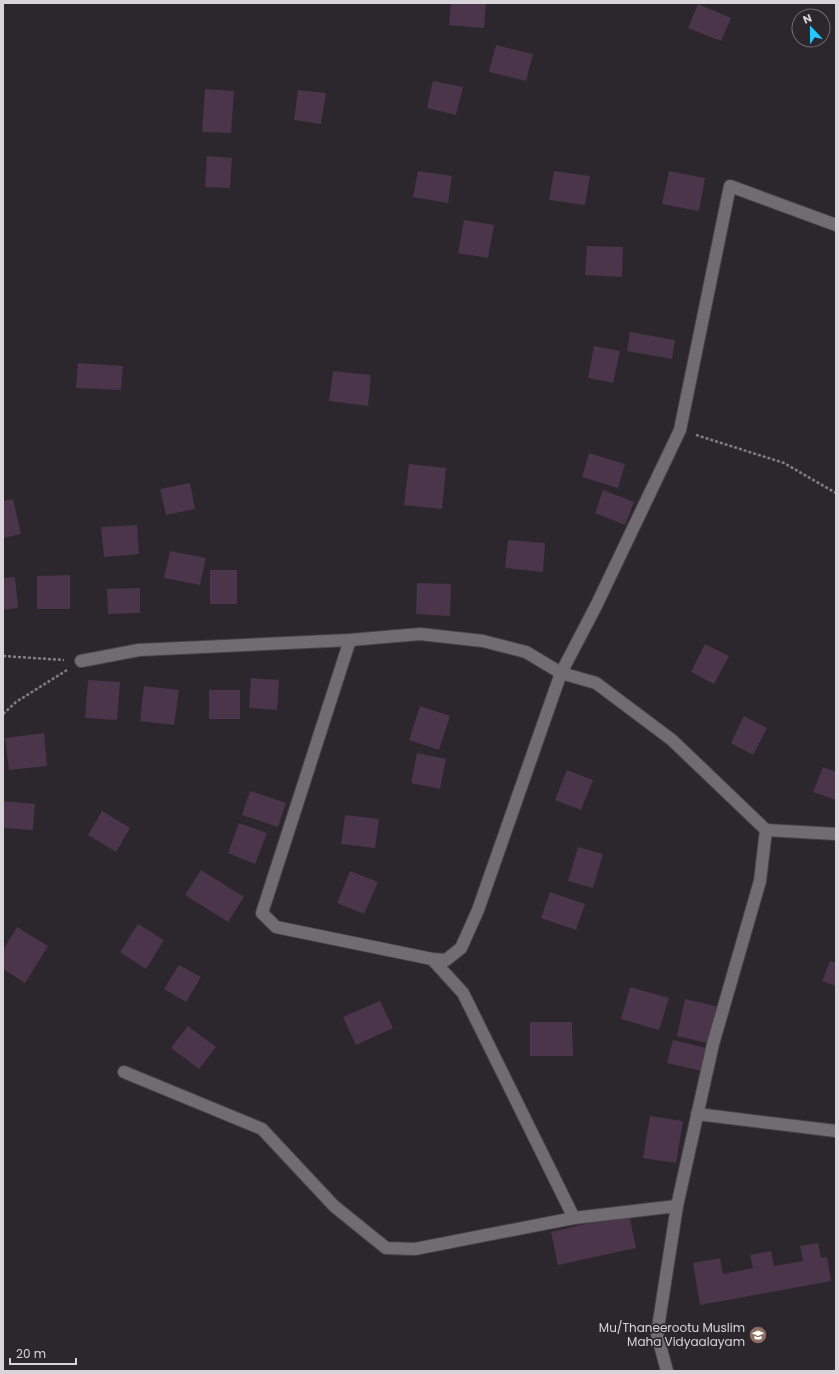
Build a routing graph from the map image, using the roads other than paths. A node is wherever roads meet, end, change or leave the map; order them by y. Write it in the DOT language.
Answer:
graph roads {
  1 [pos="836,225"];
  2 [pos="350,640"];
  3 [pos="81,661"];
  4 [pos="561,673"];
  5 [pos="766,830"];
  6 [pos="836,834"];
  7 [pos="432,959"];
  8 [pos="124,1072"];
  9 [pos="697,1114"];
  10 [pos="836,1131"];
  11 [pos="677,1206"];
  12 [pos="574,1218"];
  13 [pos="667,1371"];
  1 -- 4 [label="street"];
  2 -- 3 [label="street"];
  2 -- 4 [label="street"];
  2 -- 7 [label="street"];
  4 -- 5 [label="street"];
  4 -- 7 [label="street"];
  5 -- 6 [label="street"];
  5 -- 9 [label="street"];
  7 -- 12 [label="street"];
  8 -- 12 [label="street"];
  9 -- 10 [label="street"];
  9 -- 11 [label="street"];
  11 -- 12 [label="street"];
  11 -- 13 [label="street"];
}
